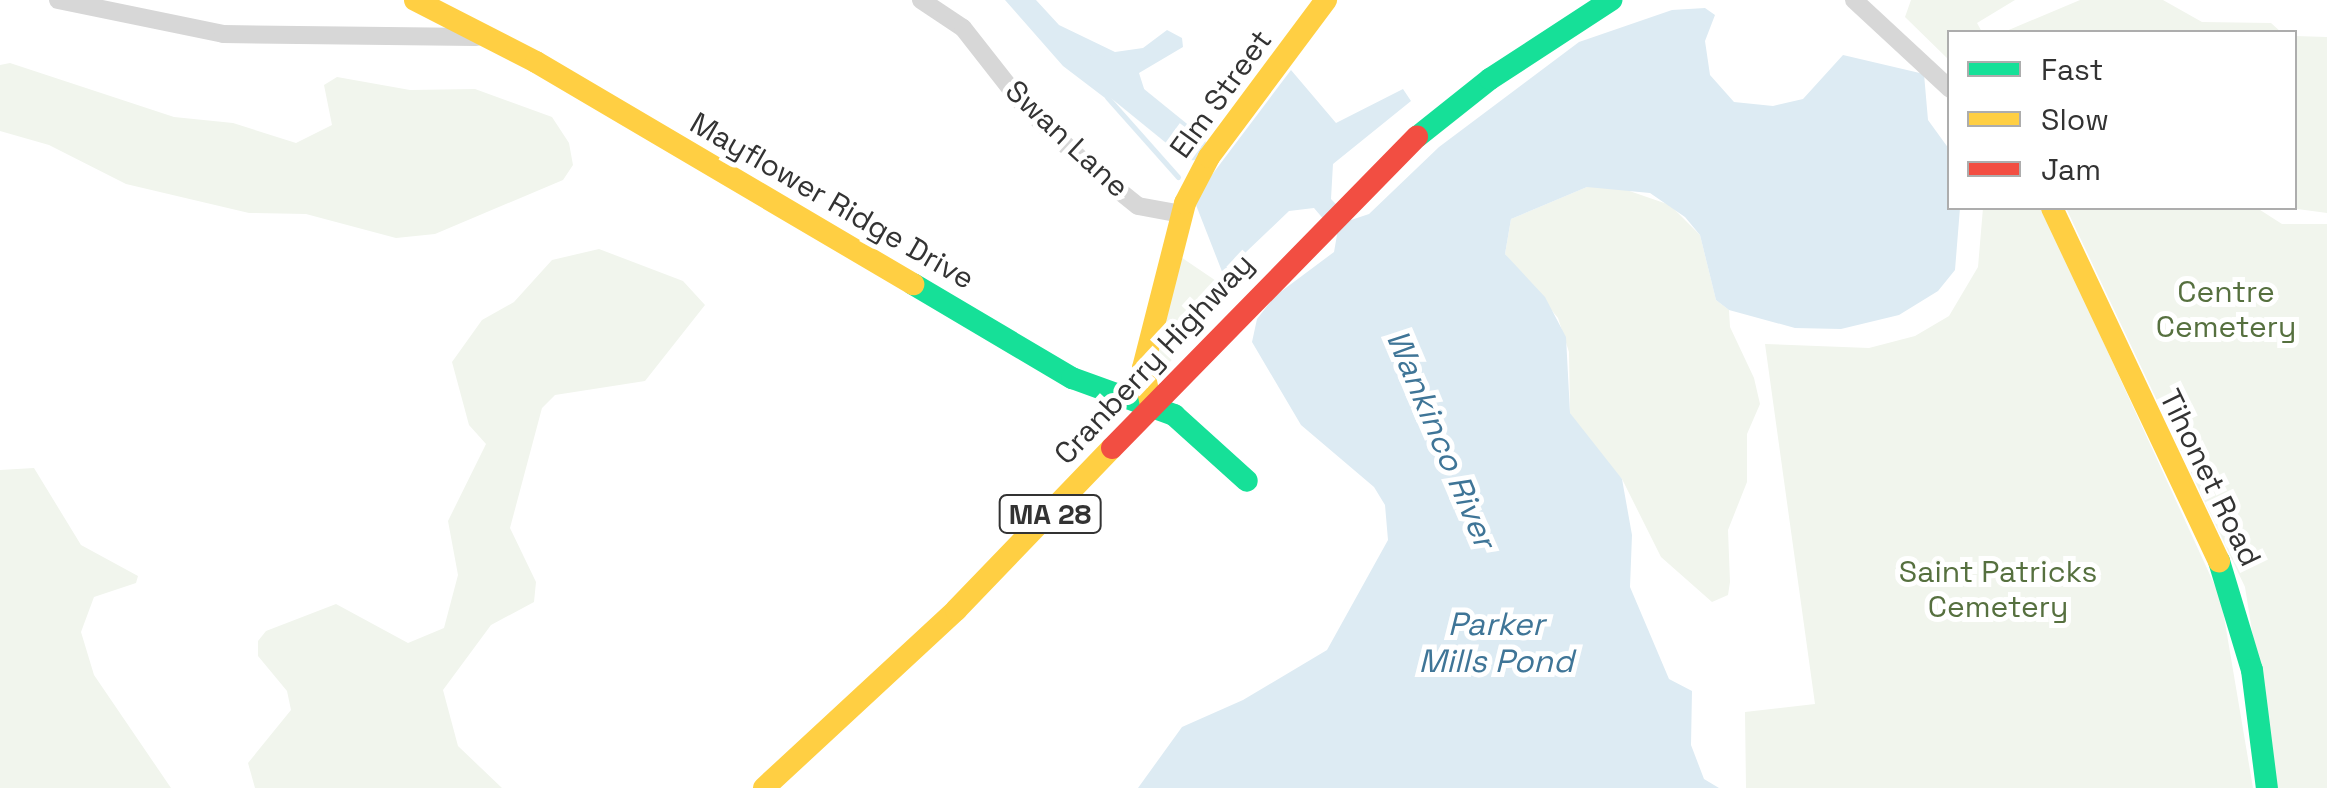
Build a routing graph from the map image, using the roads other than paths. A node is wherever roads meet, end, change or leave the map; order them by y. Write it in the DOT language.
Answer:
graph roads {
  1 [pos="58,0"];
  2 [pos="415,0"];
  3 [pos="921,0"];
  4 [pos="1326,0"];
  5 [pos="1612,0"];
  6 [pos="1854,0"];
  7 [pos="487,38"];
  8 [pos="1947,86"];
  9 [pos="2053,210"];
  10 [pos="1182,214"];
  11 [pos="1152,405"];
  12 [pos="1247,481"];
  13 [pos="764,788"];
  14 [pos="2267,788"];
  1 -- 7 [label="street, Mayflower Ridge Drive"];
  2 -- 7 [label="main road, Mayflower Ridge Drive"];
  3 -- 10 [label="street, Swan Lane"];
  4 -- 10 [label="main road, Elm Street"];
  5 -- 11 [label="main road, Cranberry Highway / MA 28"];
  6 -- 8 [label="street"];
  7 -- 11 [label="main road, Mayflower Ridge Drive"];
  9 -- 14 [label="main road, Tihonet Road"];
  10 -- 11 [label="main road, Elm Street"];
  11 -- 12 [label="main road, Mayflower Ridge Drive"];
  11 -- 13 [label="main road, Cranberry Highway / MA 28"];
}
